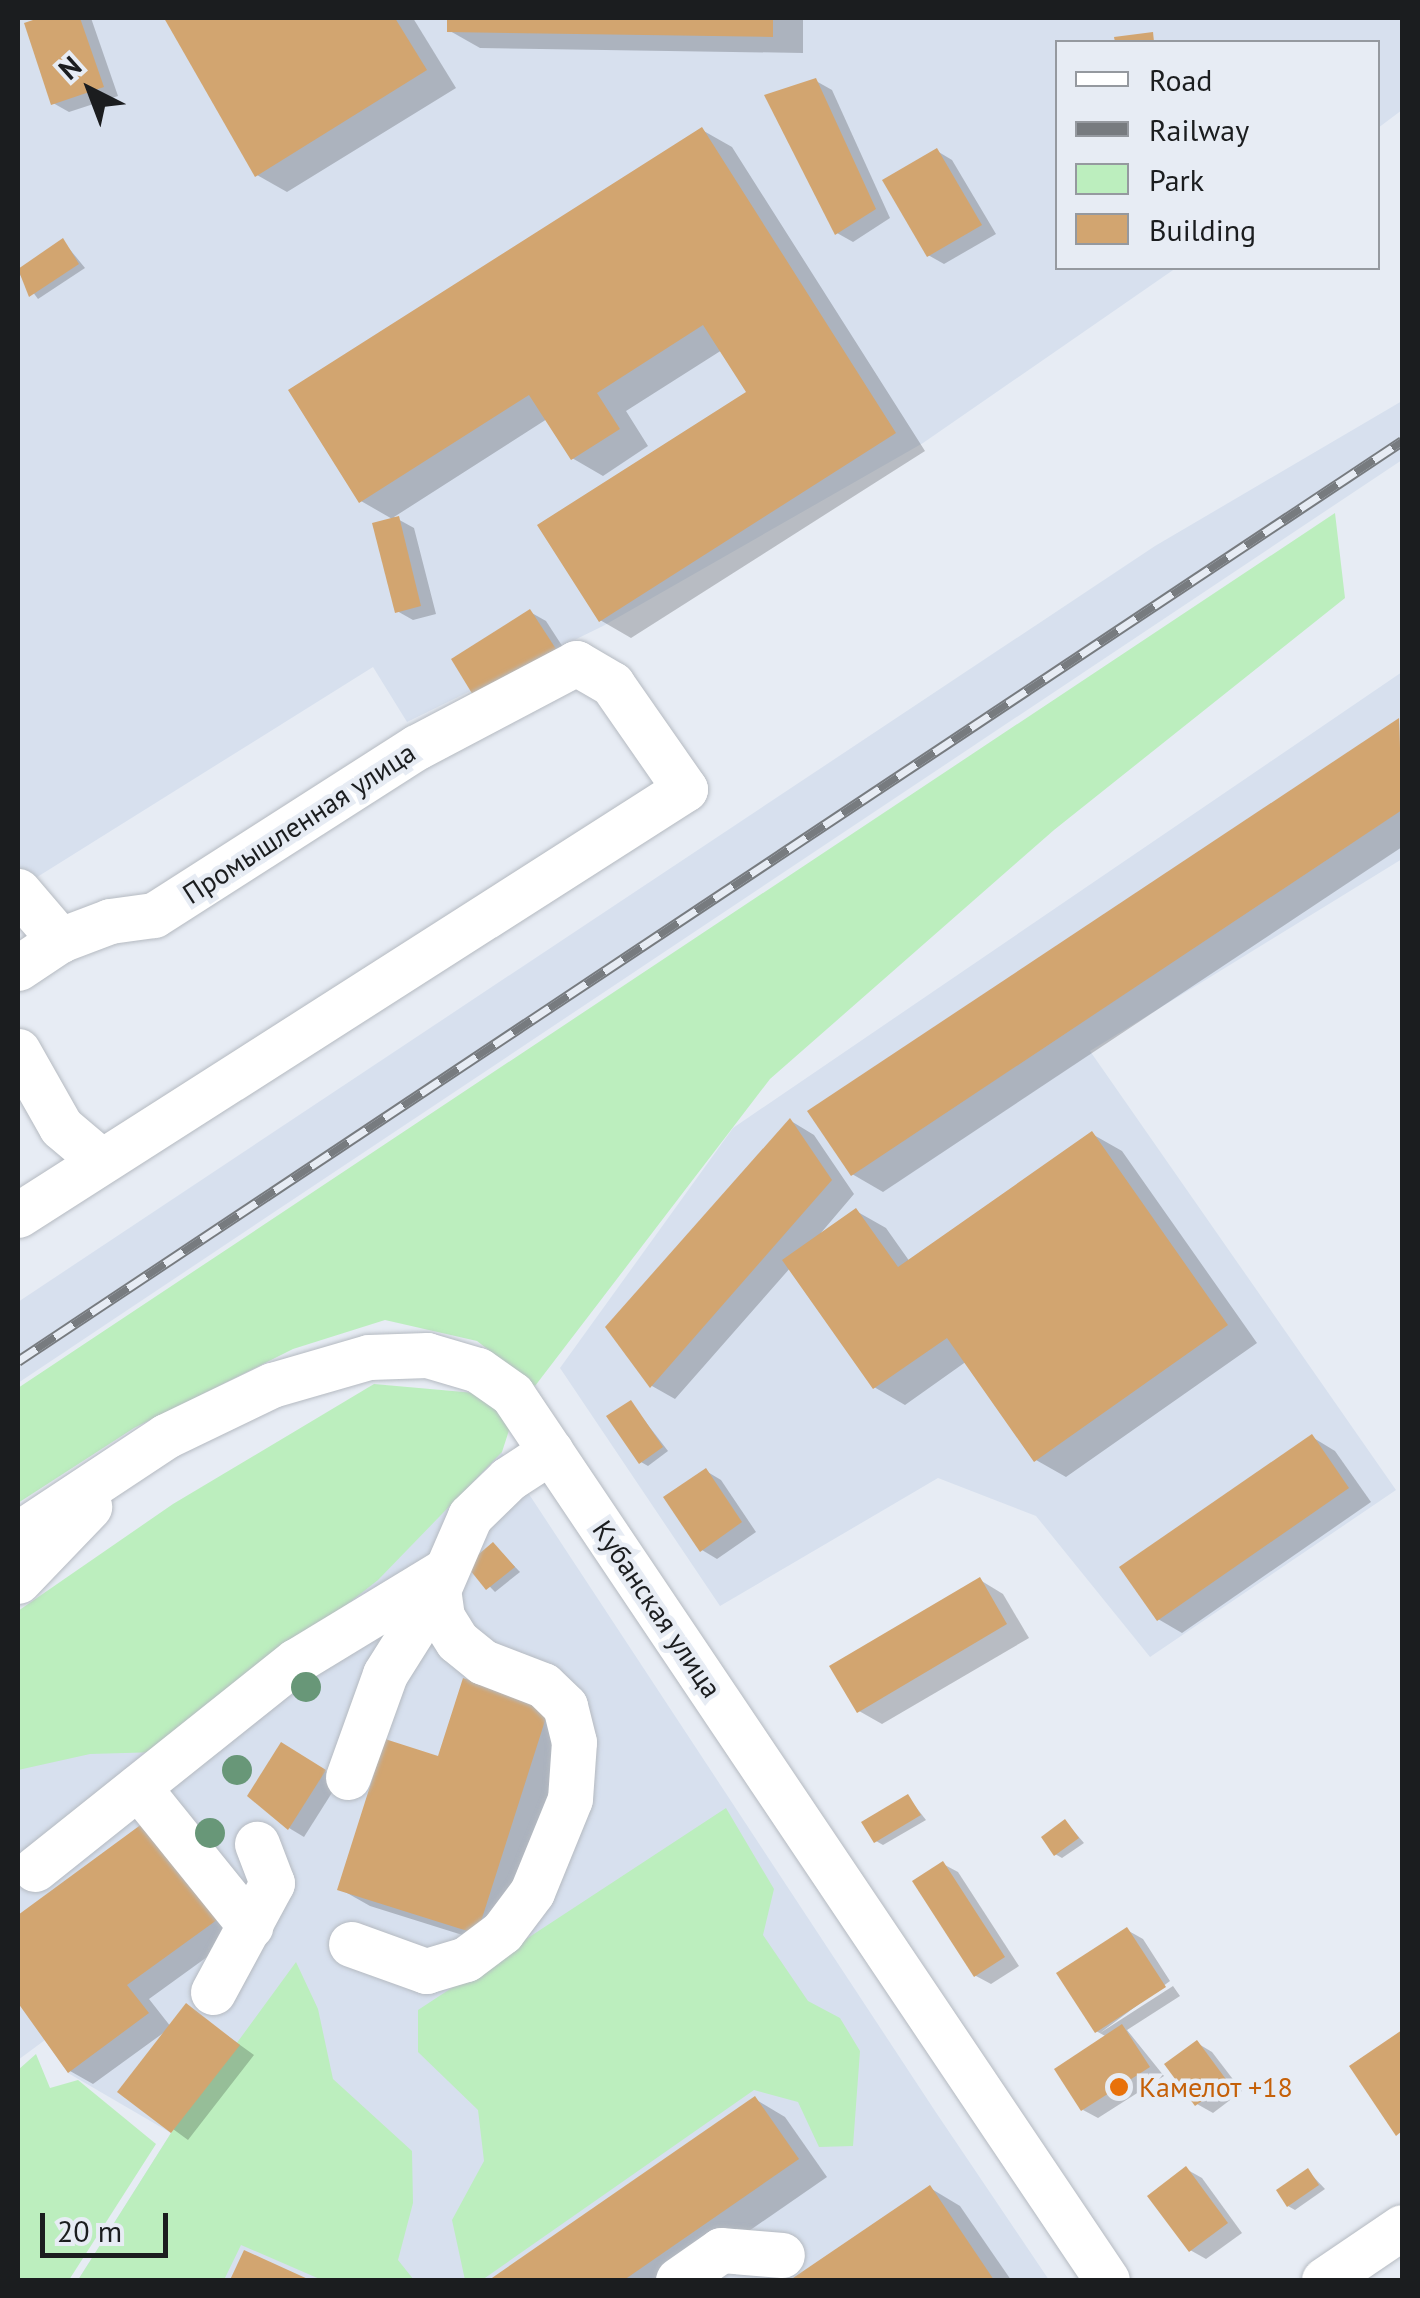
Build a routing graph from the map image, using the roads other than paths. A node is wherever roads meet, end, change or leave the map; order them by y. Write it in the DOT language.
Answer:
graph roads {
  1 [pos="18,892"];
  2 [pos="60,940"];
  3 [pos="18,968"];
  4 [pos="18,1050"];
  5 [pos="100,1160"];
  6 [pos="18,1215"];
  7 [pos="551,1451"];
  8 [pos="139,1454"];
  9 [pos="18,1534"];
  10 [pos="441,1580"];
  11 [pos="18,1581"];
  12 [pos="348,1778"];
  13 [pos="138,1788"];
  14 [pos="258,1844"];
  15 [pos="35,1869"];
  16 [pos="250,1926"];
  17 [pos="352,1944"];
  18 [pos="213,1992"];
  19 [pos="1402,2227"];
  20 [pos="782,2255"];
  21 [pos="678,2280"];
  22 [pos="1107,2280"];
  23 [pos="1324,2280"];
  1 -- 2 [label="street"];
  2 -- 3 [label="street, Промышленная улица"];
  2 -- 5 [label="street, Промышленная улица"];
  4 -- 5 [label="street"];
  5 -- 6 [label="street"];
  7 -- 8 [label="street, Кубанская улица"];
  7 -- 10 [label="street"];
  7 -- 22 [label="street, Кубанская улица"];
  8 -- 9 [label="street, Кубанская улица"];
  8 -- 11 [label="street"];
  10 -- 12 [label="street"];
  10 -- 13 [label="street"];
  10 -- 17 [label="street"];
  13 -- 15 [label="street"];
  13 -- 16 [label="street"];
  14 -- 16 [label="street"];
  16 -- 18 [label="street"];
  19 -- 23 [label="street"];
  20 -- 21 [label="street"];
}
